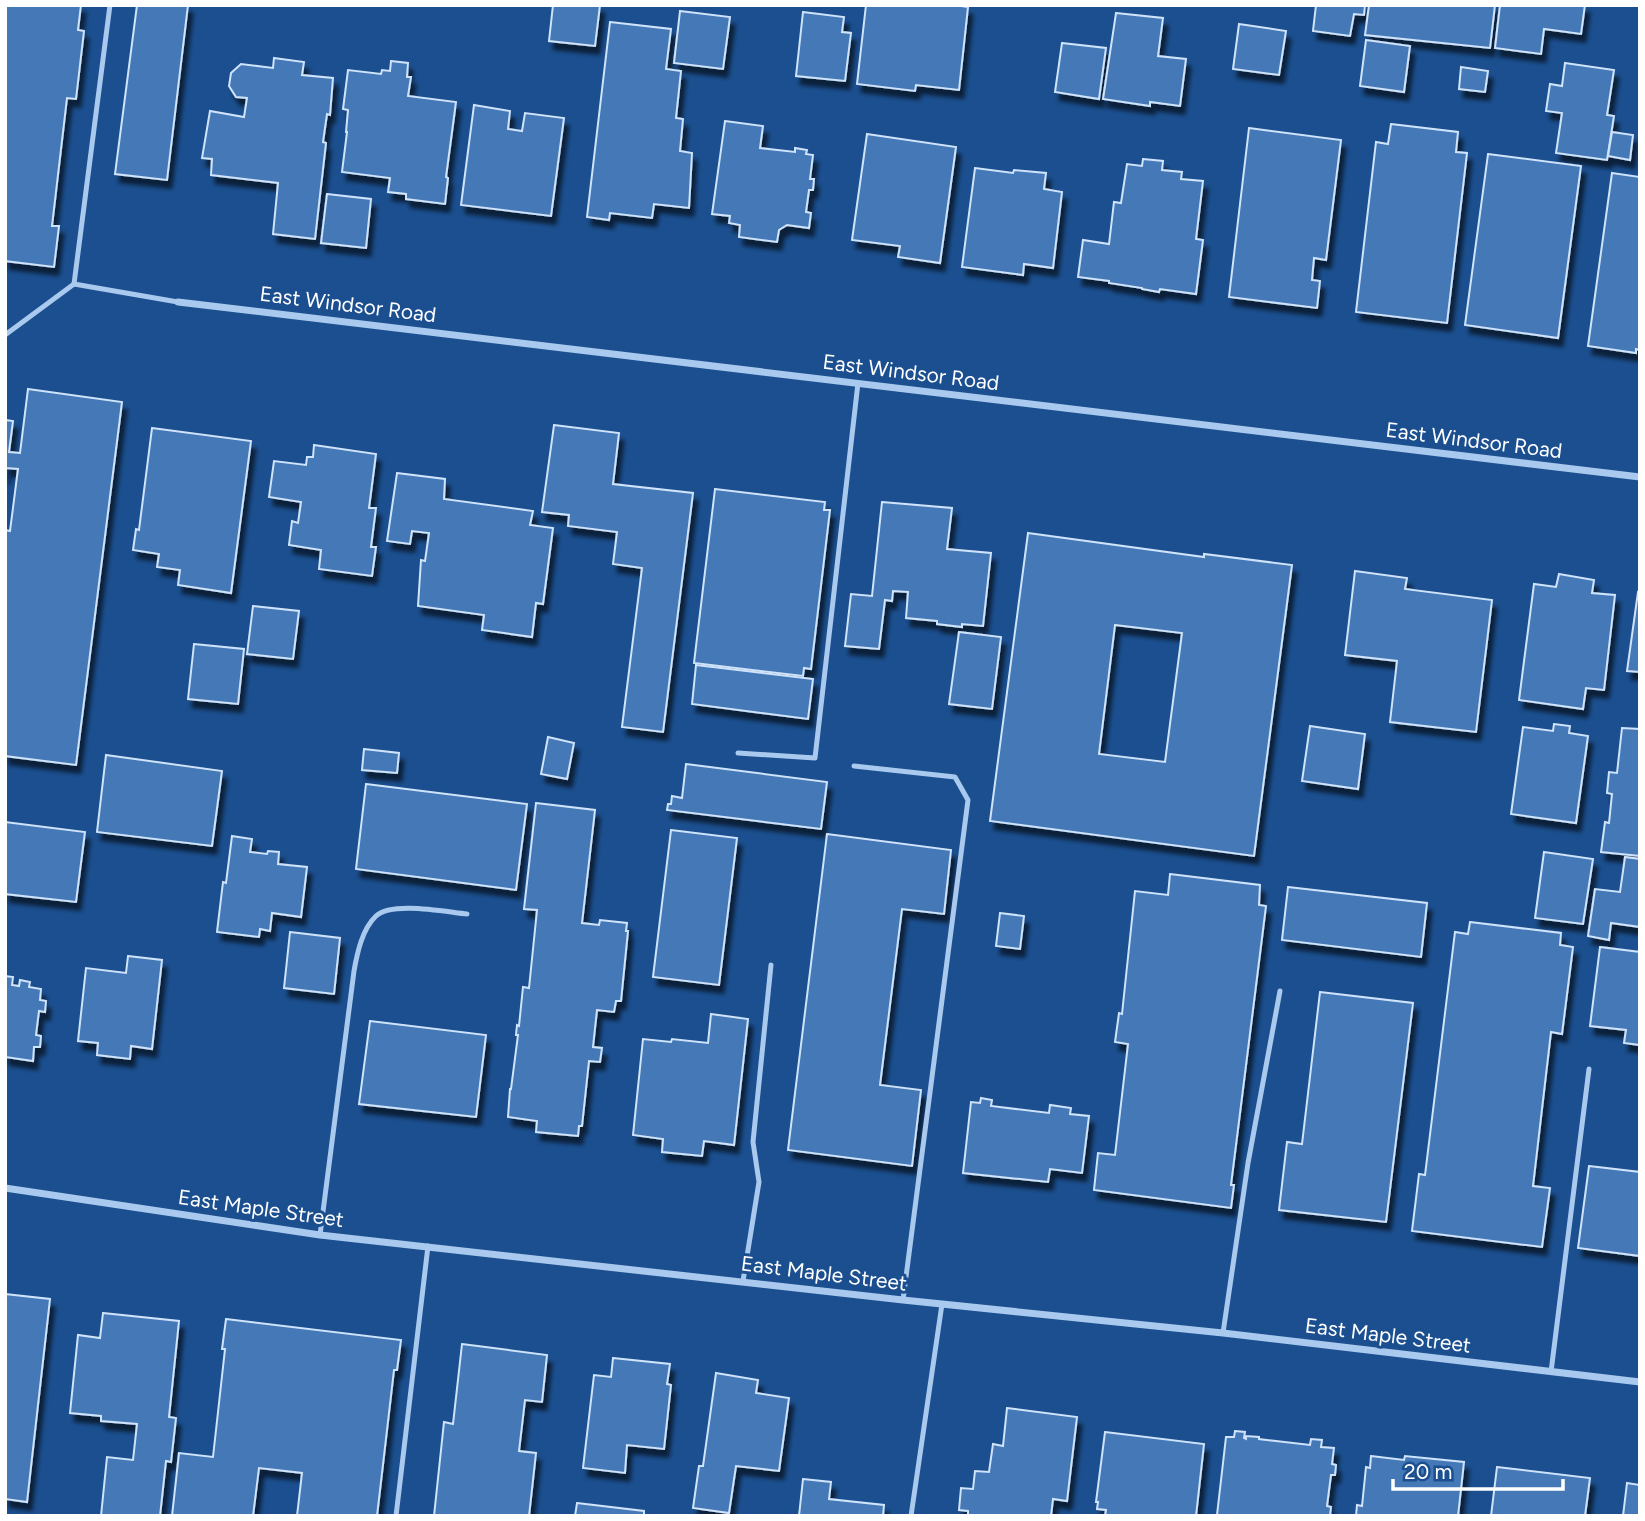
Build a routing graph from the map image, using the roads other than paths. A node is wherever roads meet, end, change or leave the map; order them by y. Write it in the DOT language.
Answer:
graph roads {
  1 [pos="110,5"];
  2 [pos="74,284"];
  3 [pos="178,302"];
  4 [pos="5,335"];
  5 [pos="858,383"];
  6 [pos="1640,477"];
  7 [pos="738,753"];
  8 [pos="854,766"];
  9 [pos="467,914"];
  10 [pos="771,965"];
  11 [pos="1280,991"];
  12 [pos="1589,1069"];
  13 [pos="5,1188"];
  14 [pos="320,1235"];
  15 [pos="428,1246"];
  16 [pos="743,1281"];
  17 [pos="903,1300"];
  18 [pos="942,1304"];
  19 [pos="1223,1333"];
  20 [pos="1551,1372"];
  21 [pos="1640,1382"];
  22 [pos="396,1516"];
  23 [pos="911,1516"];
  1 -- 2 [label="lane"];
  2 -- 3 [label="lane"];
  2 -- 4 [label="lane"];
  3 -- 5 [label="street, East Windsor Road"];
  5 -- 6 [label="street, East Windsor Road"];
  5 -- 7 [label="lane"];
  8 -- 17 [label="lane"];
  9 -- 14 [label="lane"];
  10 -- 16 [label="lane"];
  11 -- 19 [label="lane"];
  12 -- 20 [label="lane"];
  13 -- 14 [label="street, East Maple Street"];
  14 -- 15 [label="street, East Maple Street"];
  15 -- 16 [label="street, East Maple Street"];
  15 -- 22 [label="lane"];
  16 -- 17 [label="street, East Maple Street"];
  17 -- 18 [label="street, East Maple Street"];
  18 -- 19 [label="street, East Maple Street"];
  18 -- 23 [label="lane"];
  19 -- 20 [label="street, East Maple Street"];
  20 -- 21 [label="street, East Maple Street"];
}
